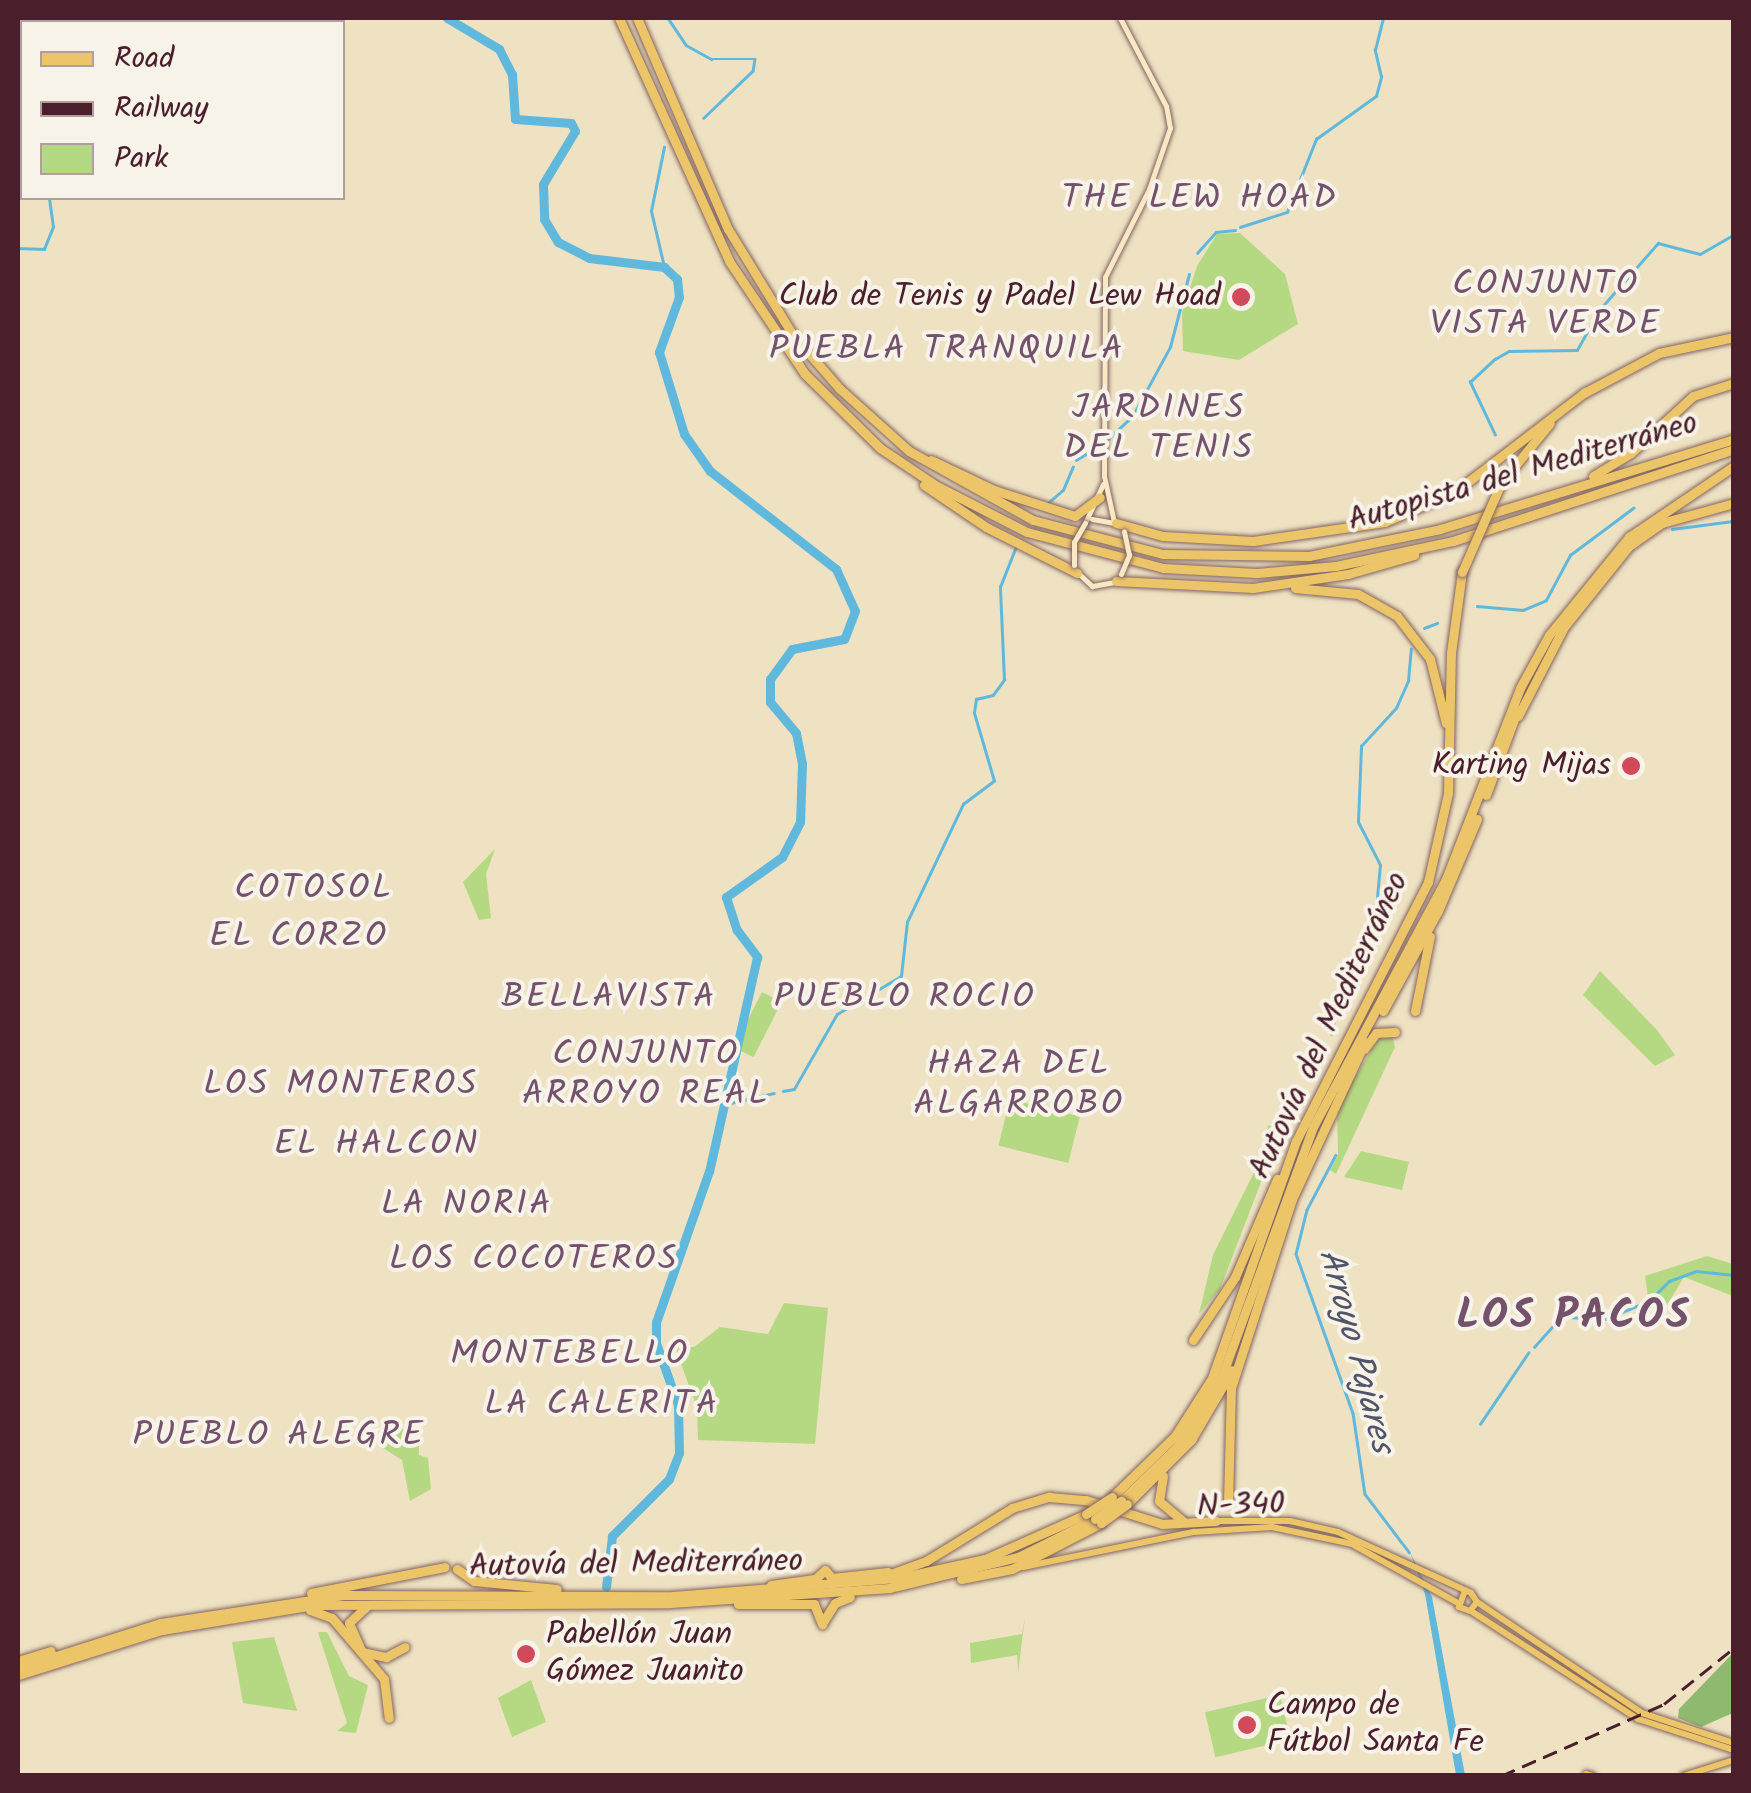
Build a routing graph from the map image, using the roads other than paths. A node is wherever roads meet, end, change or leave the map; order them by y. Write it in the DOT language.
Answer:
graph roads {
  1 [pos="620,18"];
  2 [pos="637,18"];
  3 [pos="1120,18"];
  4 [pos="1734,337"];
  5 [pos="1734,383"];
  6 [pos="1585,392"];
  7 [pos="896,440"];
  8 [pos="1734,440"];
  9 [pos="880,448"];
  10 [pos="1734,449"];
  11 [pos="1734,466"];
  12 [pos="1104,476"];
  13 [pos="1575,486"];
  14 [pos="1100,497"];
  15 [pos="1734,503"];
  16 [pos="1075,516"];
  17 [pos="1089,520"];
  18 [pos="1115,522"];
  19 [pos="1454,541"];
  20 [pos="1076,569"];
  21 [pos="1119,578"];
  22 [pos="1253,588"];
  23 [pos="1527,677"];
  24 [pos="1511,727"];
  25 [pos="1450,766"];
  26 [pos="1438,911"];
  27 [pos="1414,1011"];
  28 [pos="1395,1032"];
  29 [pos="1355,1064"];
  30 [pos="1296,1141"];
  31 [pos="1250,1326"];
  32 [pos="1193,1340"];
  33 [pos="1191,1440"];
  34 [pos="1120,1501"];
  35 [pos="1228,1502"];
  36 [pos="1094,1518"];
  37 [pos="1216,1521"];
  38 [pos="1012,1569"];
  39 [pos="906,1570"];
  40 [pos="828,1586"];
  41 [pos="890,1588"];
  42 [pos="874,1590"];
  43 [pos="1464,1593"];
  44 [pos="584,1596"];
  45 [pos="717,1598"];
  46 [pos="384,1600"];
  47 [pos="1476,1602"];
  48 [pos="1458,1603"];
  49 [pos="248,1610"];
  50 [pos="1470,1611"];
  51 [pos="103,1644"];
  52 [pos="405,1646"];
  53 [pos="362,1652"];
  54 [pos="371,1666"];
  55 [pos="18,1671"];
  56 [pos="389,1718"];
  57 [pos="1734,1747"];
  58 [pos="1732,1761"];
  59 [pos="1683,1776"];
  1 -- 9 [label="highway, Autopista del Mediterráneo"];
  2 -- 7 [label="highway, Autopista del Mediterráneo"];
  3 -- 12 [label="main road"];
  4 -- 6 [label="highway, Autovía del Mediterráneo"];
  5 -- 13 [label="highway"];
  6 -- 18 [label="highway"];
  6 -- 25 [label="highway, Autovía del Mediterráneo, bridge"];
  7 -- 13 [label="highway, Autopista del Mediterráneo"];
  7 -- 16 [label="highway"];
  8 -- 13 [label="highway, Autopista del Mediterráneo"];
  9 -- 19 [label="highway, Autopista del Mediterráneo"];
  9 -- 20 [label="highway"];
  10 -- 19 [label="highway, Autopista del Mediterráneo"];
  11 -- 23 [label="highway, Autovía del Mediterráneo"];
  12 -- 14 [label="main road"];
  12 -- 18 [label="main road"];
  14 -- 16 [label="highway"];
  14 -- 17 [label="main road"];
  15 -- 24 [label="highway"];
  16 -- 17 [label="highway"];
  17 -- 18 [label="main road"];
  17 -- 20 [label="main road, bridge"];
  18 -- 21 [label="main road, bridge"];
  19 -- 22 [label="highway"];
  20 -- 21 [label="main road"];
  21 -- 22 [label="highway"];
  22 -- 25 [label="highway"];
  23 -- 24 [label="highway"];
  23 -- 34 [label="highway, Autovía del Mediterráneo"];
  24 -- 26 [label="highway"];
  25 -- 30 [label="highway, Autovía del Mediterráneo"];
  26 -- 27 [label="highway"];
  26 -- 29 [label="highway"];
  28 -- 29 [label="highway"];
  29 -- 31 [label="highway"];
  30 -- 32 [label="highway"];
  30 -- 34 [label="highway, Autovía del Mediterráneo"];
  31 -- 33 [label="highway"];
  31 -- 35 [label="highway"];
  33 -- 34 [label="highway"];
  33 -- 37 [label="highway"];
  34 -- 36 [label="highway, Autovía del Mediterráneo, bridge"];
  34 -- 36 [label="highway, bridge"];
  36 -- 38 [label="highway"];
  36 -- 40 [label="highway, Autovía del Mediterráneo"];
  36 -- 41 [label="highway, Autovía del Mediterráneo"];
  37 -- 39 [label="highway"];
  37 -- 43 [label="main road, N-340"];
  38 -- 41 [label="highway"];
  38 -- 48 [label="main road, N-340"];
  39 -- 40 [label="highway"];
  39 -- 45 [label="highway"];
  40 -- 45 [label="highway, Autovía del Mediterráneo"];
  41 -- 42 [label="highway, Autovía del Mediterráneo"];
  42 -- 45 [label="highway, Autovía del Mediterráneo"];
  42 -- 45 [label="highway"];
  43 -- 47 [label="main road, N-340"];
  43 -- 48 [label="main road"];
  44 -- 45 [label="highway, Autovía del Mediterráneo"];
  44 -- 46 [label="highway, Autovía del Mediterráneo"];
  44 -- 49 [label="highway, Autovía del Mediterráneo"];
  44 -- 49 [label="highway"];
  46 -- 49 [label="highway, Autovía del Mediterráneo"];
  46 -- 53 [label="highway"];
  47 -- 50 [label="main road"];
  47 -- 57 [label="main road, N-340"];
  48 -- 50 [label="main road, N-340"];
  49 -- 51 [label="highway, Autovía del Mediterráneo"];
  49 -- 54 [label="highway"];
  50 -- 57 [label="main road, N-340"];
  51 -- 55 [label="highway"];
  51 -- 55 [label="highway"];
  52 -- 53 [label="highway"];
  53 -- 54 [label="highway"];
  54 -- 56 [label="highway"];
  58 -- 59 [label="main road"];
}
